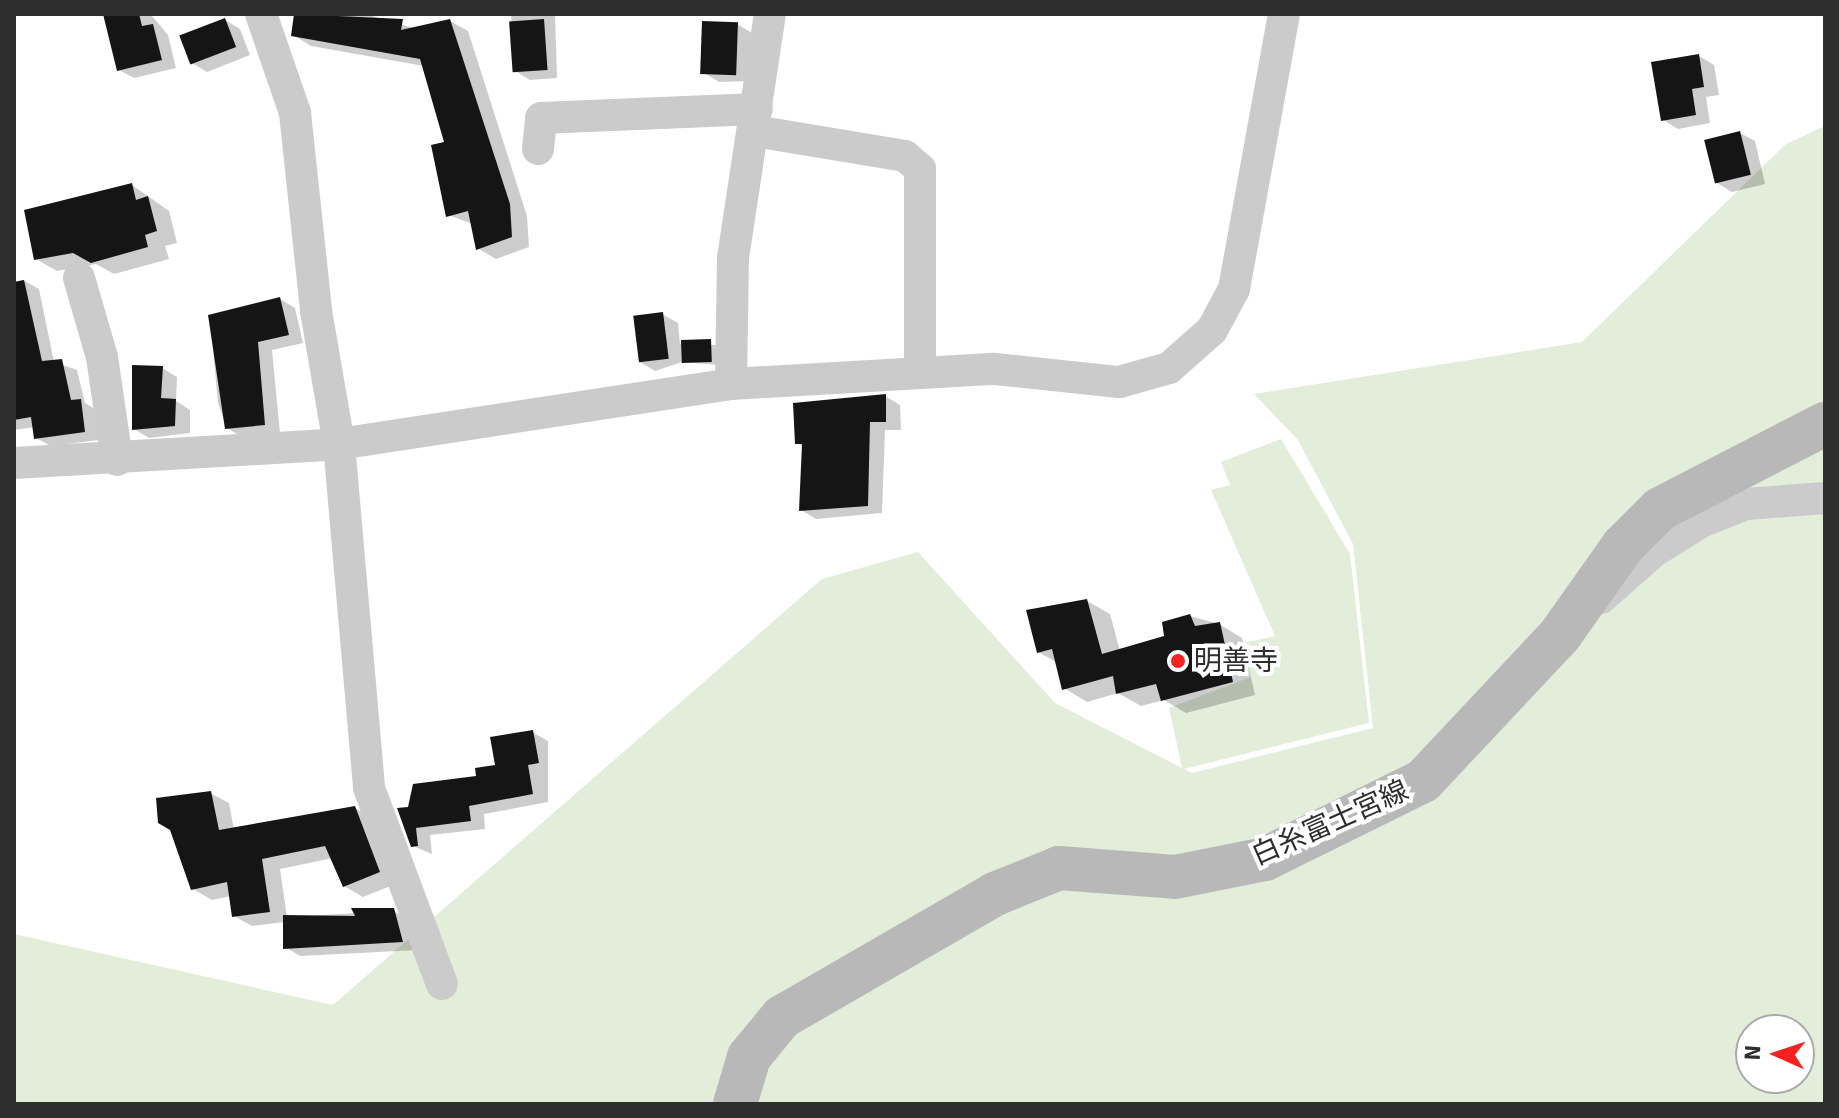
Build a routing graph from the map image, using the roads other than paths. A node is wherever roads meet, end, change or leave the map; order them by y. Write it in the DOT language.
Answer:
graph roads {
  1 [pos="261,14"];
  2 [pos="770,14"];
  3 [pos="1284,14"];
  4 [pos="756,120"];
  5 [pos="538,149"];
  6 [pos="79,278"];
  7 [pos="920,373"];
  8 [pos="731,384"];
  9 [pos="1825,424"];
  10 [pos="339,444"];
  11 [pos="117,460"];
  12 [pos="14,463"];
  13 [pos="1825,498"];
  14 [pos="1560,635"];
  15 [pos="442,984"];
  16 [pos="735,1104"];
  1 -- 10 [label="street"];
  2 -- 4 [label="street"];
  3 -- 7 [label="street"];
  4 -- 5 [label="street"];
  4 -- 7 [label="street"];
  4 -- 8 [label="street"];
  6 -- 11 [label="street"];
  7 -- 8 [label="street"];
  8 -- 10 [label="street"];
  9 -- 14 [label="main road, 白糸富士宮線"];
  10 -- 11 [label="street"];
  10 -- 15 [label="street"];
  11 -- 12 [label="street"];
  13 -- 14 [label="street"];
  14 -- 16 [label="main road, 白糸富士宮線"];
}
